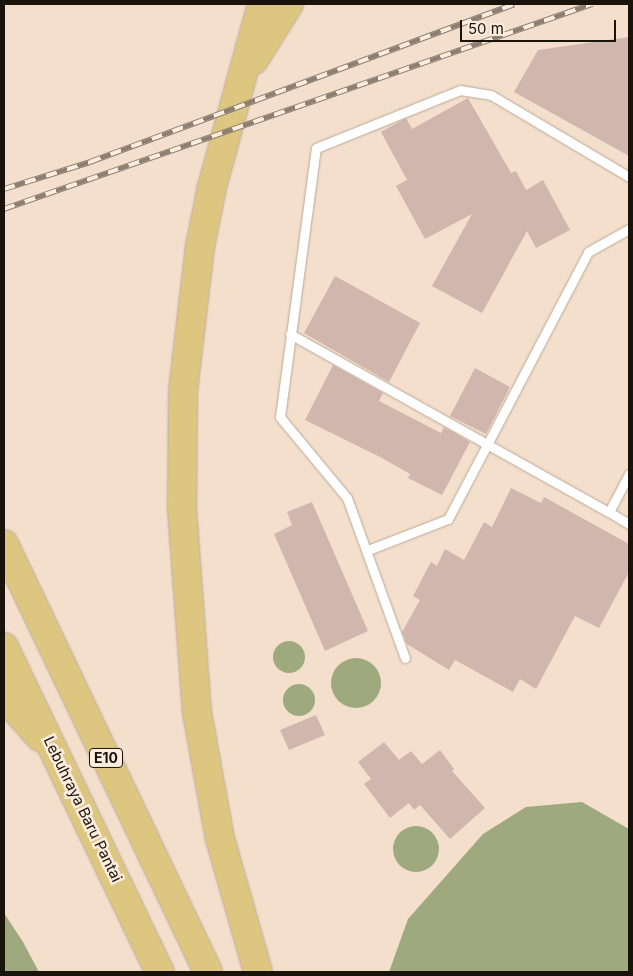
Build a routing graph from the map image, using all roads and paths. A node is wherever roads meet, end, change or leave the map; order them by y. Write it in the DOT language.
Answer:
graph roads {
  1 [pos="262,4"];
  2 [pos="289,4"];
  3 [pos="236,88"];
  4 [pos="629,177"];
  5 [pos="629,229"];
  6 [pos="290,334"];
  7 [pos="488,444"];
  8 [pos="629,474"];
  9 [pos="609,512"];
  10 [pos="629,524"];
  11 [pos="4,544"];
  12 [pos="368,550"];
  13 [pos="4,647"];
  14 [pos="405,658"];
  15 [pos="4,697"];
  16 [pos="56,754"];
  17 [pos="160,972"];
  18 [pos="208,972"];
  19 [pos="258,972"];
  1 -- 3 [label="highway"];
  2 -- 3 [label="highway"];
  3 -- 19 [label="highway"];
  4 -- 6 [label="lane"];
  5 -- 7 [label="lane"];
  6 -- 7 [label="lane"];
  6 -- 12 [label="lane"];
  7 -- 9 [label="lane"];
  7 -- 12 [label="lane"];
  8 -- 9 [label="lane"];
  9 -- 10 [label="lane"];
  11 -- 18 [label="highway, E10"];
  12 -- 14 [label="lane"];
  13 -- 16 [label="highway, Lebuhraya Baru Pantai / E10"];
  15 -- 16 [label="highway"];
  16 -- 17 [label="highway, Lebuhraya Baru Pantai / E10"];
}
